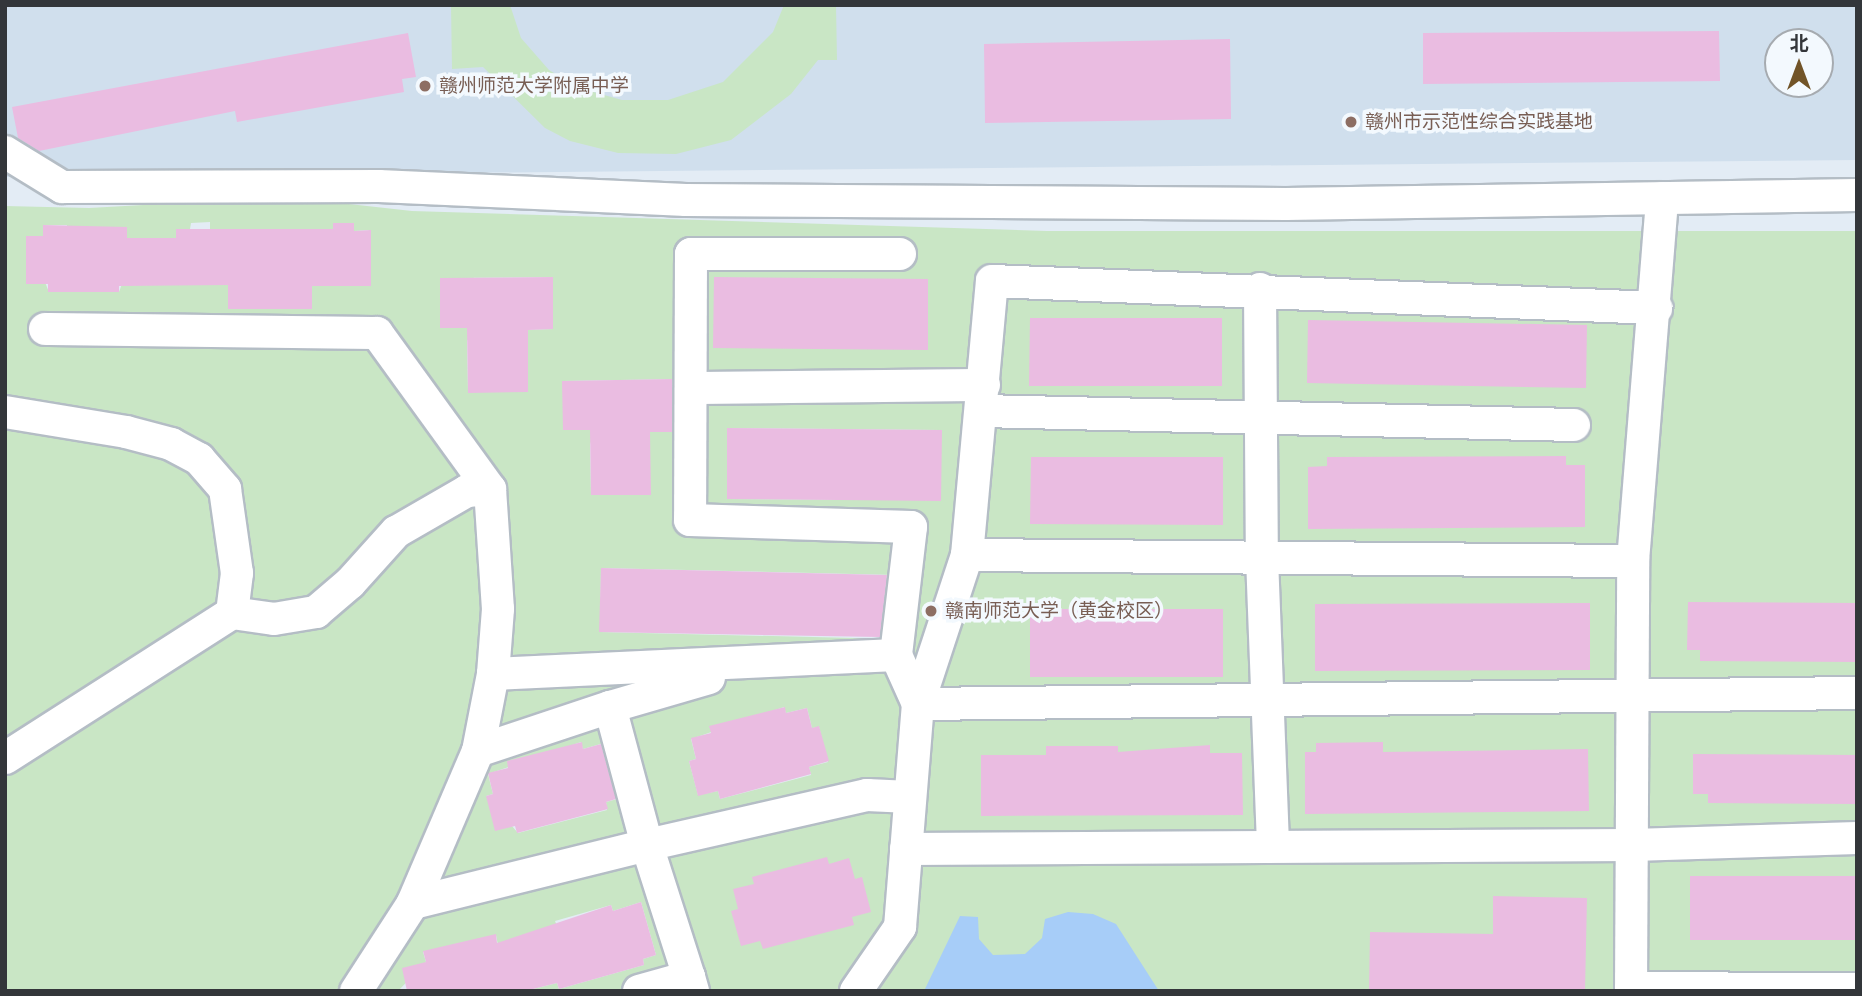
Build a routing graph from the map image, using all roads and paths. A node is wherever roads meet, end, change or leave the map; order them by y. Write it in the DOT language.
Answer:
graph roads {
  1 [pos="5,152"];
  2 [pos="1857,195"];
  3 [pos="1662,198"];
  4 [pos="900,254"];
  5 [pos="1260,289"];
  6 [pos="1656,308"];
  7 [pos="45,329"];
  8 [pos="691,388"];
  9 [pos="983,398"];
  10 [pos="5,412"];
  11 [pos="1261,419"];
  12 [pos="1574,425"];
  13 [pos="490,489"];
  14 [pos="967,555"];
  15 [pos="1262,558"];
  16 [pos="1633,561"];
  17 [pos="232,613"];
  18 [pos="896,655"];
  19 [pos="756,664"];
  20 [pos="493,674"];
  21 [pos="1857,693"];
  22 [pos="1268,699"];
  23 [pos="1635,699"];
  24 [pos="918,704"];
  25 [pos="610,707"];
  26 [pos="478,751"];
  27 [pos="5,758"];
  28 [pos="911,797"];
  29 [pos="1857,838"];
  30 [pos="647,845"];
  31 [pos="1273,845"];
  32 [pos="1633,845"];
  33 [pos="906,849"];
  34 [pos="413,903"];
  35 [pos="691,984"];
  36 [pos="1631,989"];
  37 [pos="1857,989"];
  38 [pos="356,991"];
  39 [pos="639,991"];
  40 [pos="856,991"];
  1 -- 3 [label="street"];
  2 -- 3 [label="street"];
  3 -- 6 [label="street"];
  4 -- 8 [label="street"];
  5 -- 6 [label="street"];
  5 -- 9 [label="street"];
  5 -- 11 [label="street"];
  6 -- 16 [label="street"];
  7 -- 13 [label="street"];
  8 -- 9 [label="street"];
  8 -- 18 [label="street"];
  9 -- 11 [label="street"];
  9 -- 14 [label="street"];
  10 -- 17 [label="street"];
  11 -- 12 [label="street"];
  11 -- 15 [label="street"];
  13 -- 17 [label="street"];
  13 -- 20 [label="street"];
  14 -- 15 [label="street"];
  14 -- 24 [label="street"];
  15 -- 16 [label="street"];
  15 -- 22 [label="street"];
  16 -- 23 [label="street"];
  17 -- 27 [label="street"];
  18 -- 19 [label="street"];
  18 -- 24 [label="street"];
  19 -- 20 [label="street"];
  19 -- 25 [label="street"];
  20 -- 26 [label="street"];
  21 -- 23 [label="street"];
  22 -- 23 [label="street"];
  22 -- 24 [label="street"];
  22 -- 31 [label="street"];
  23 -- 32 [label="street"];
  24 -- 28 [label="street"];
  25 -- 26 [label="street"];
  25 -- 30 [label="street"];
  26 -- 34 [label="street"];
  28 -- 30 [label="street"];
  28 -- 33 [label="street"];
  29 -- 32 [label="street"];
  30 -- 34 [label="street"];
  30 -- 35 [label="street"];
  31 -- 32 [label="street"];
  31 -- 33 [label="street"];
  32 -- 36 [label="street"];
  33 -- 40 [label="street"];
  34 -- 38 [label="street"];
  35 -- 39 [label="street"];
  36 -- 37 [label="street"];
}
